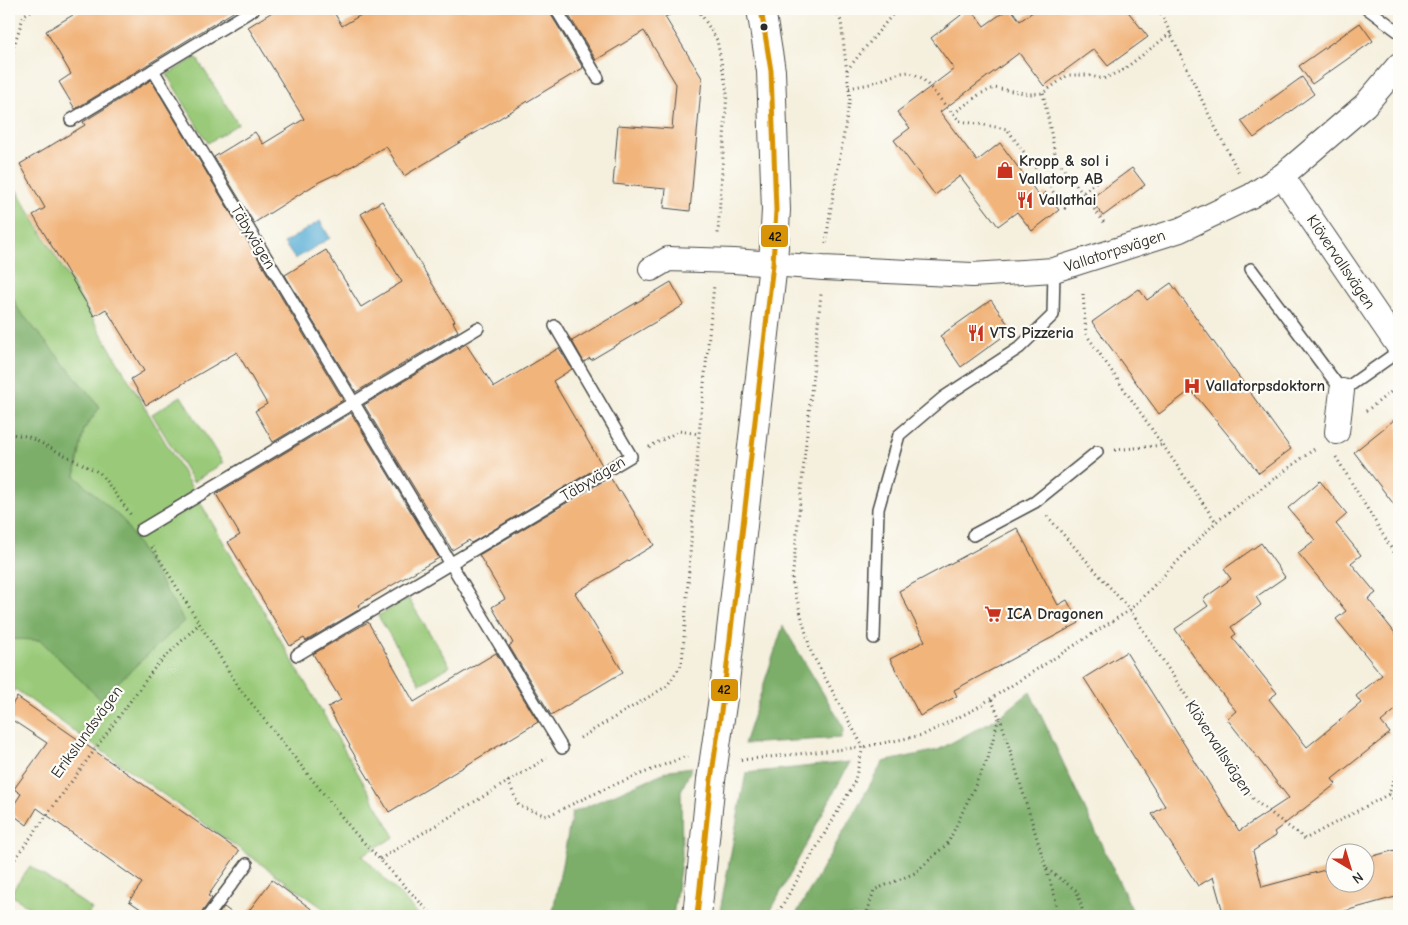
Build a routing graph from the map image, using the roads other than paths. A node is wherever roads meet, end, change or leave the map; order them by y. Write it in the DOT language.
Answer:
graph roads {
  1 [pos="254,9"];
  2 [pos="556,9"];
  3 [pos="761,9"];
  4 [pos="1368,9"];
  5 [pos="1399,32"];
  6 [pos="1399,65"];
  7 [pos="153,70"];
  8 [pos="598,78"];
  9 [pos="71,120"];
  10 [pos="1282,176"];
  11 [pos="773,264"];
  12 [pos="650,269"];
  13 [pos="1252,269"];
  14 [pos="1054,270"];
  15 [pos="555,326"];
  16 [pos="478,328"];
  17 [pos="1399,349"];
  18 [pos="1342,391"];
  19 [pos="354,403"];
  20 [pos="1337,432"];
  21 [pos="1097,452"];
  22 [pos="141,530"];
  23 [pos="973,535"];
  24 [pos="450,564"];
  25 [pos="874,638"];
  26 [pos="297,655"];
  27 [pos="562,748"];
  28 [pos="247,864"];
  29 [pos="208,916"];
  30 [pos="697,916"];
  1 -- 7 [label="lane"];
  2 -- 8 [label="lane"];
  3 -- 11 [label="main road"];
  4 -- 5 [label="lane"];
  6 -- 10 [label="street, Vallatorpsvägen"];
  7 -- 9 [label="lane"];
  7 -- 19 [label="lane, Täbyvägen"];
  10 -- 14 [label="street, Vallatorpsvägen"];
  10 -- 17 [label="street, Klövervallsvägen"];
  11 -- 12 [label="street"];
  11 -- 14 [label="street, Vallatorpsvägen"];
  11 -- 30 [label="main road, bridge"];
  13 -- 18 [label="lane"];
  14 -- 25 [label="lane"];
  15 -- 24 [label="lane, Täbyvägen"];
  16 -- 19 [label="lane"];
  17 -- 18 [label="lane"];
  18 -- 20 [label="street"];
  19 -- 22 [label="lane"];
  19 -- 24 [label="lane, Täbyvägen"];
  21 -- 23 [label="lane"];
  24 -- 26 [label="lane, Täbyvägen"];
  24 -- 27 [label="lane, Täbyvägen"];
  28 -- 29 [label="lane"];
}
